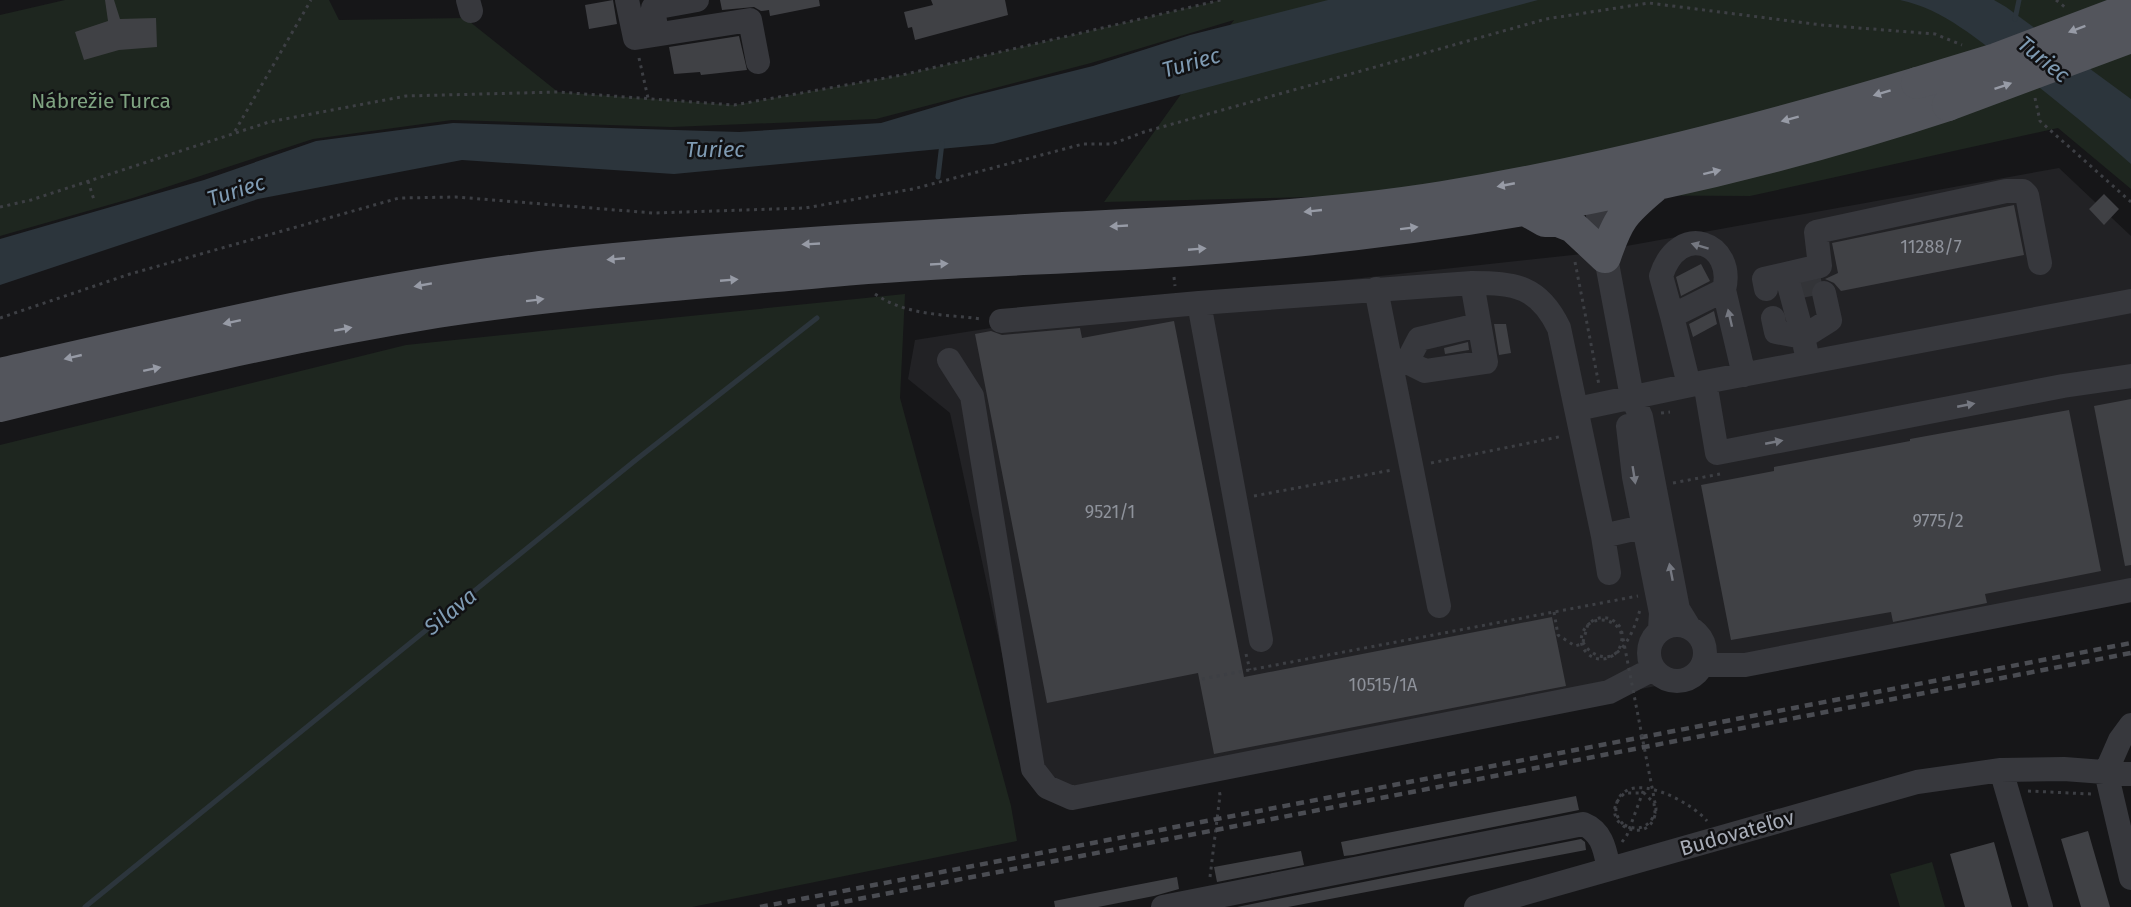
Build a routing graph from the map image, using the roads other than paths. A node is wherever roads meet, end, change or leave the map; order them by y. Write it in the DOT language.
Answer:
graph roads {
  1 [pos="627,0"];
  2 [pos="697,0"];
  3 [pos="710,0"];
  4 [pos="2131,8"];
  5 [pos="715,25"];
  6 [pos="646,36"];
  7 [pos="2131,37"];
  8 [pos="758,62"];
  9 [pos="1656,152"];
  10 [pos="1563,173"];
  11 [pos="1655,186"];
  12 [pos="1595,199"];
  13 [pos="1526,210"];
  14 [pos="1605,256"];
  15 [pos="2040,263"];
  16 [pos="1472,283"];
  17 [pos="1796,286"];
  18 [pos="1376,289"];
  19 [pos="1724,290"];
  20 [pos="2131,301"];
  21 [pos="1199,303"];
  22 [pos="1672,316"];
  23 [pos="1001,321"];
  24 [pos="1804,333"];
  25 [pos="1480,338"];
  26 [pos="949,360"];
  27 [pos="1809,362"];
  28 [pos="1399,363"];
  29 [pos="0,374"];
  30 [pos="1744,375"];
  31 [pos="2131,376"];
  32 [pos="1697,383"];
  33 [pos="1632,397"];
  34 [pos="0,406"];
  35 [pos="1577,409"];
  36 [pos="1653,524"];
  37 [pos="1603,536"];
  38 [pos="1609,573"];
  39 [pos="2131,590"];
  40 [pos="1439,606"];
  41 [pos="1689,627"];
  42 [pos="1660,629"];
  43 [pos="1261,640"];
  44 [pos="1703,665"];
  45 [pos="1653,669"];
  46 [pos="2131,725"];
  47 [pos="2001,770"];
  48 [pos="2106,772"];
  49 [pos="2131,774"];
  50 [pos="1607,862"];
  51 [pos="2131,878"];
  52 [pos="1519,901"];
  53 [pos="1212,903"];
  54 [pos="1163,907"];
  55 [pos="1476,907"];
  56 [pos="2041,907"];
  1 -- 6 [label="street"];
  2 -- 6 [label="street"];
  3 -- 5 [label="street"];
  4 -- 9 [label="main road, one-way, bridge"];
  5 -- 6 [label="street"];
  5 -- 8 [label="street"];
  11 -- 7 [label="main road, one-way, bridge"];
  9 -- 10 [label="main road"];
  9 -- 12 [label="street"];
  10 -- 12 [label="street"];
  10 -- 29 [label="main road, one-way"];
  11 -- 12 [label="main road"];
  11 -- 14 [label="main road"];
  12 -- 13 [label="main road"];
  12 -- 14 [label="street"];
  13 -- 14 [label="main road"];
  34 -- 13 [label="main road, one-way"];
  14 -- 33 [label="street"];
  15 -- 17 [label="street"];
  16 -- 18 [label="street"];
  16 -- 25 [label="street"];
  16 -- 35 [label="street"];
  17 -- 24 [label="street"];
  17 -- 24 [label="street"];
  17 -- 24 [label="street"];
  18 -- 21 [label="street"];
  18 -- 28 [label="street"];
  19 -- 22 [label="street"];
  19 -- 22 [label="street, one-way"];
  30 -- 19 [label="street, one-way"];
  20 -- 27 [label="street"];
  21 -- 23 [label="street"];
  21 -- 43 [label="street"];
  22 -- 32 [label="street"];
  24 -- 27 [label="street"];
  25 -- 28 [label="street"];
  25 -- 28 [label="street"];
  26 -- 45 [label="street"];
  27 -- 30 [label="street"];
  28 -- 40 [label="street"];
  30 -- 32 [label="street"];
  32 -- 31 [label="street, one-way"];
  32 -- 33 [label="street"];
  33 -- 35 [label="street"];
  33 -- 36 [label="street"];
  35 -- 37 [label="street"];
  36 -- 37 [label="street"];
  41 -- 36 [label="street, one-way"];
  36 -- 42 [label="street"];
  37 -- 38 [label="street"];
  39 -- 44 [label="street"];
  41 -- 42 [label="street"];
  41 -- 44 [label="street"];
  42 -- 45 [label="street"];
  44 -- 45 [label="street"];
  46 -- 48 [label="street"];
  47 -- 48 [label="street, Budovateľov"];
  47 -- 50 [label="street, Budovateľov"];
  47 -- 56 [label="street"];
  48 -- 49 [label="street, Budovateľov"];
  48 -- 51 [label="street"];
  50 -- 52 [label="street, Budovateľov"];
  50 -- 53 [label="street"];
  52 -- 55 [label="street, Budovateľov"];
  53 -- 54 [label="street"];
}
